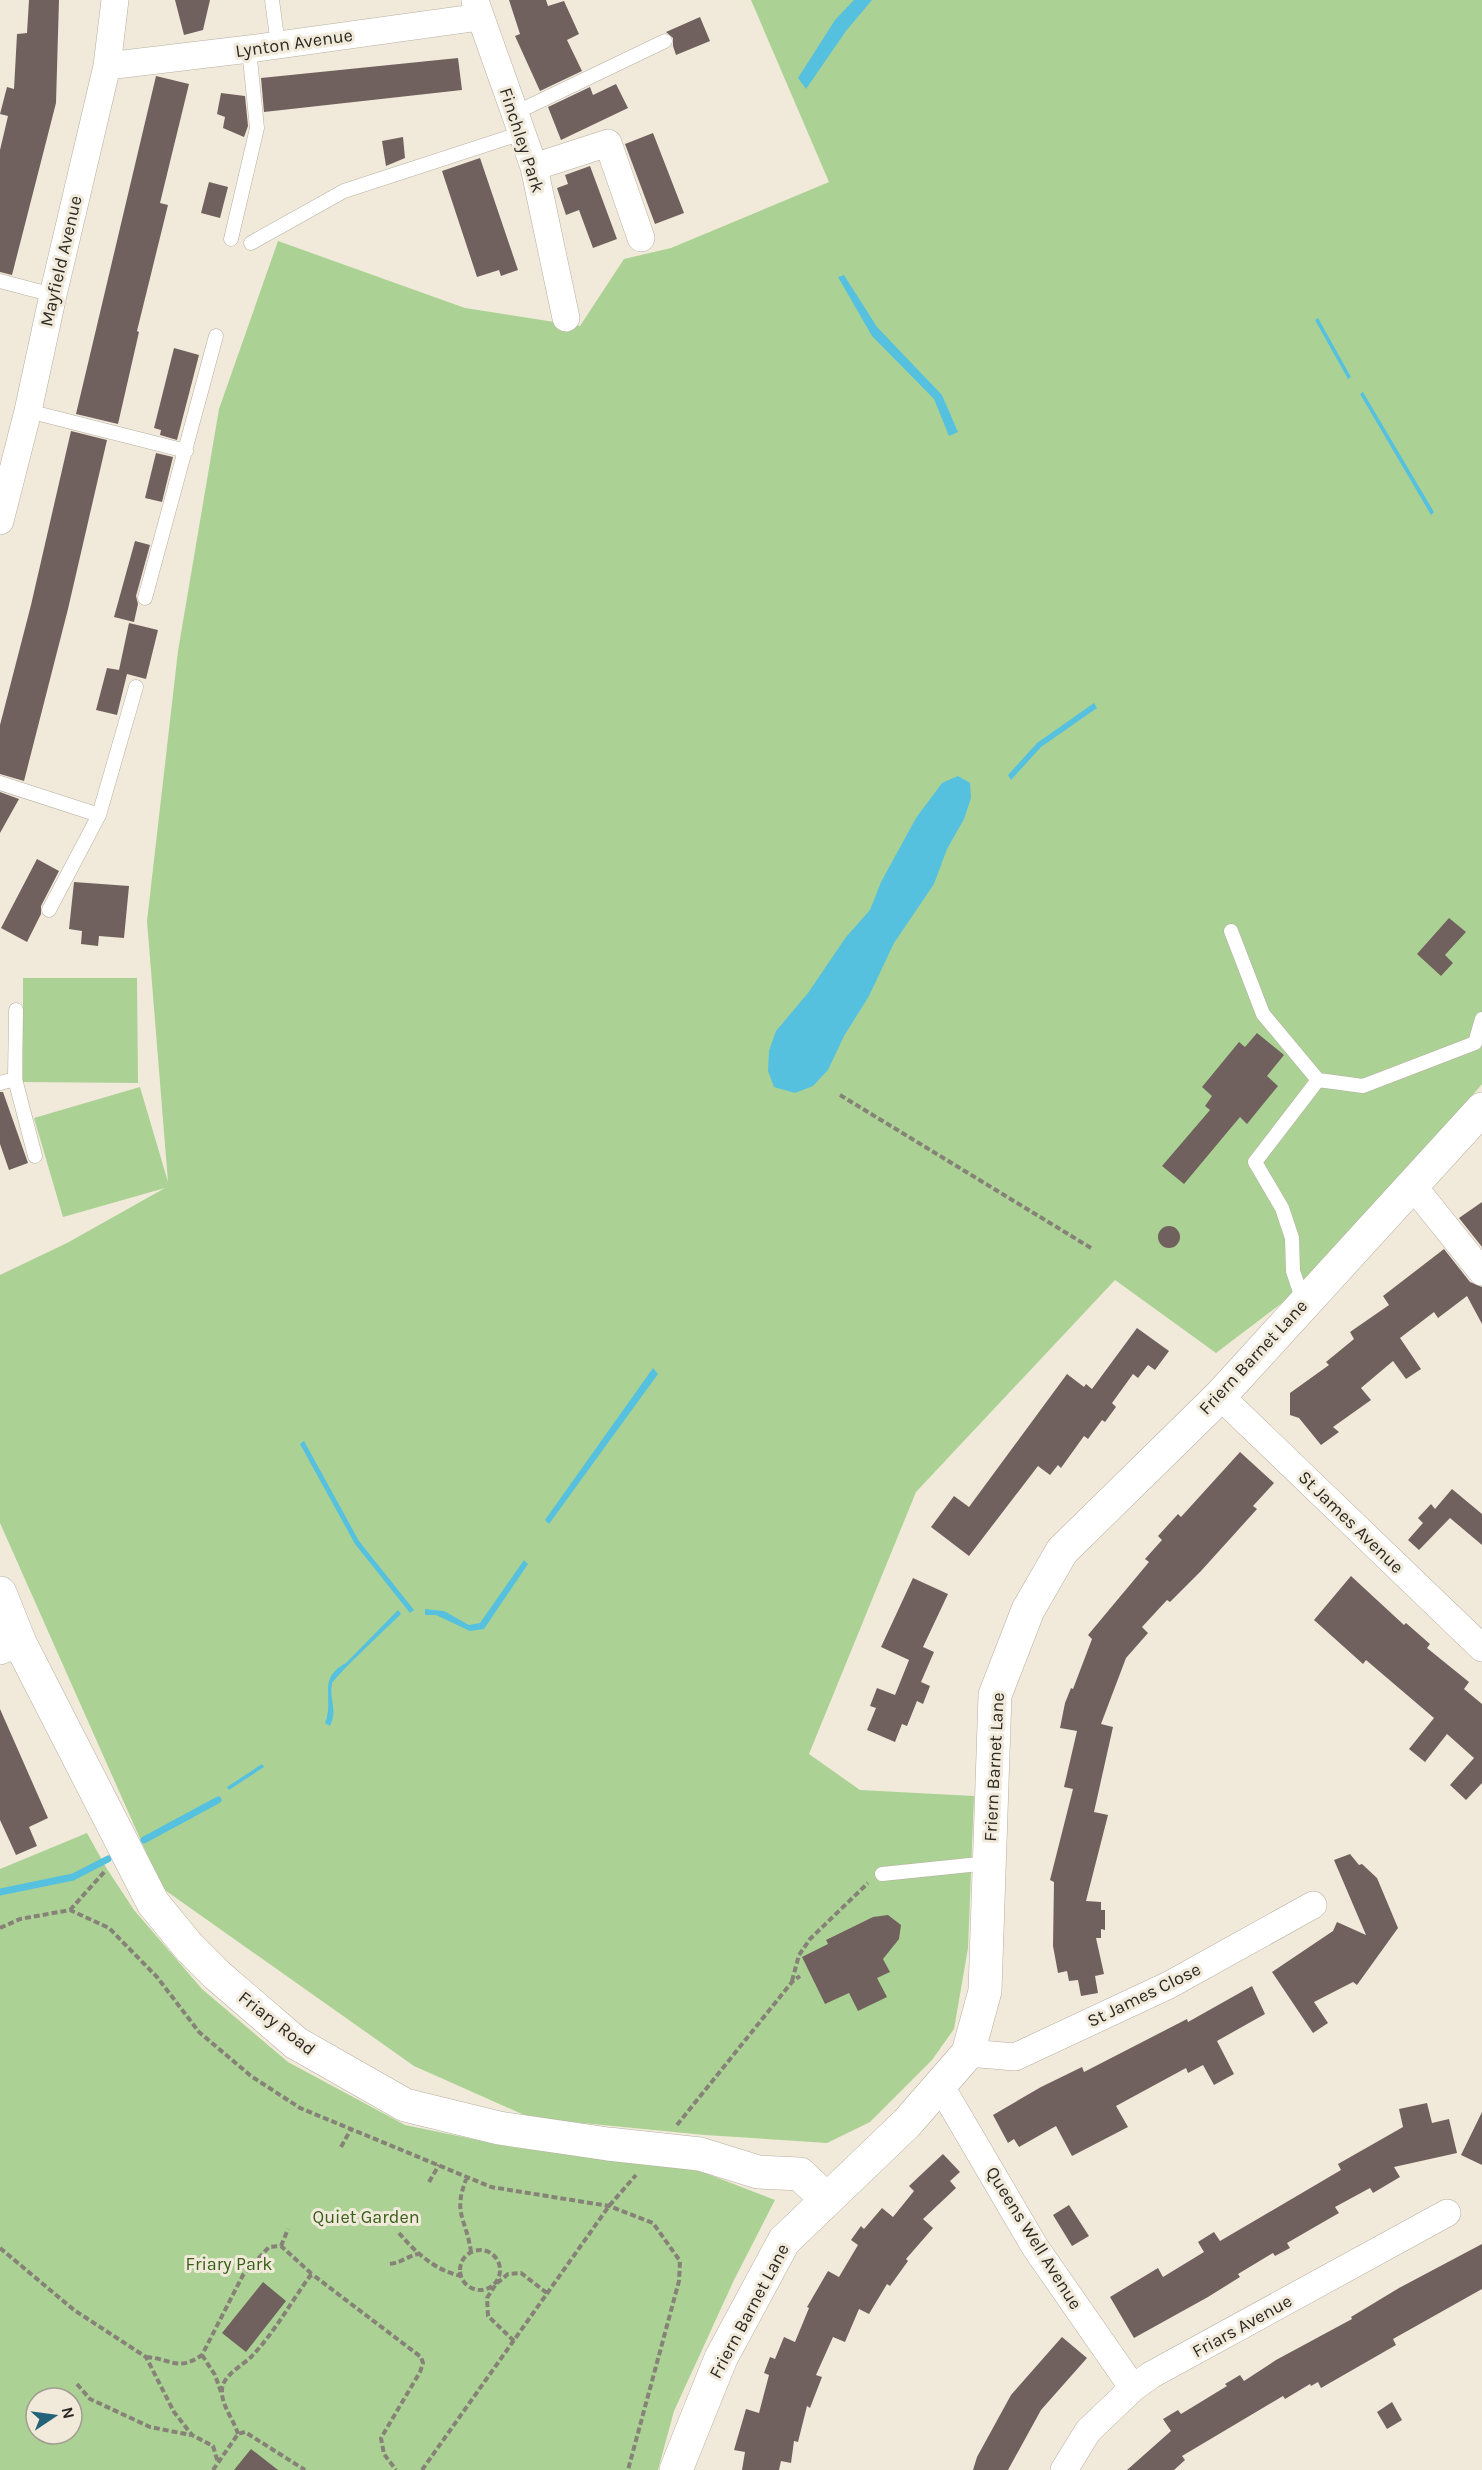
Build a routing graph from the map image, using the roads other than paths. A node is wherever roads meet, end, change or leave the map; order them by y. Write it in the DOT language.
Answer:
graph roads {
  1 [pos="115,0"];
  2 [pos="272,0"];
  3 [pos="478,8"];
  4 [pos="665,41"];
  5 [pos="278,45"];
  6 [pos="249,50"];
  7 [pos="107,66"];
  8 [pos="519,123"];
  9 [pos="534,167"];
  10 [pos="231,238"];
  11 [pos="641,238"];
  12 [pos="251,243"];
  13 [pos="0,281"];
  14 [pos="52,295"];
  15 [pos="566,318"];
  16 [pos="216,336"];
  17 [pos="28,411"];
  18 [pos="186,451"];
  19 [pos="0,521"];
  20 [pos="145,598"];
  21 [pos="136,687"];
  22 [pos="0,783"];
  23 [pos="99,815"];
  24 [pos="49,910"];
  25 [pos="1231,931"];
  26 [pos="16,1010"];
  27 [pos="1482,1019"];
  28 [pos="15,1079"];
  29 [pos="1318,1080"];
  30 [pos="0,1083"];
  31 [pos="1482,1109"];
  32 [pos="35,1156"];
  33 [pos="1413,1186"];
  34 [pos="1482,1272"];
  35 [pos="1304,1304"];
  36 [pos="1220,1396"];
  37 [pos="0,1593"];
  38 [pos="10,1647"];
  39 [pos="1482,1648"];
  40 [pos="989,1863"];
  41 [pos="882,1874"];
  42 [pos="1313,1905"];
  43 [pos="968,2053"];
  44 [pos="940,2085"];
  45 [pos="826,2199"];
  46 [pos="1447,2213"];
  47 [pos="1133,2388"];
  48 [pos="676,2470"];
  49 [pos="1064,2470"];
  1 -- 7 [label="street, Mayfield Avenue"];
  2 -- 5 [label="lane"];
  3 -- 5 [label="street, Lynton Avenue"];
  3 -- 8 [label="street, Finchley Park"];
  4 -- 8 [label="lane"];
  5 -- 6 [label="street, Lynton Avenue"];
  6 -- 7 [label="street, Lynton Avenue"];
  6 -- 10 [label="lane"];
  7 -- 14 [label="street, Mayfield Avenue"];
  8 -- 9 [label="street, Finchley Park"];
  8 -- 12 [label="lane"];
  9 -- 11 [label="street"];
  9 -- 15 [label="street, Finchley Park"];
  13 -- 14 [label="lane"];
  14 -- 17 [label="street, Mayfield Avenue"];
  16 -- 18 [label="lane"];
  17 -- 18 [label="lane"];
  17 -- 19 [label="street, Mayfield Avenue"];
  18 -- 20 [label="lane"];
  21 -- 23 [label="lane"];
  22 -- 23 [label="lane"];
  23 -- 24 [label="lane"];
  25 -- 29 [label="lane"];
  26 -- 28 [label="lane"];
  27 -- 29 [label="lane"];
  28 -- 30 [label="lane"];
  28 -- 32 [label="lane"];
  29 -- 35 [label="lane"];
  31 -- 33 [label="main road, Friern Barnet Lane"];
  33 -- 34 [label="street"];
  33 -- 35 [label="main road, Friern Barnet Lane"];
  35 -- 36 [label="main road, Friern Barnet Lane"];
  36 -- 39 [label="street, St James Avenue"];
  36 -- 40 [label="main road, Friern Barnet Lane"];
  37 -- 38 [label="main road, Friary Road"];
  38 -- 45 [label="main road, Friary Road"];
  40 -- 41 [label="lane"];
  40 -- 43 [label="main road, Friern Barnet Lane"];
  42 -- 43 [label="street, St James Close"];
  43 -- 44 [label="main road, Friern Barnet Lane"];
  44 -- 45 [label="main road, Friern Barnet Lane"];
  44 -- 47 [label="street, Queens Well Avenue"];
  45 -- 48 [label="main road, Friern Barnet Lane"];
  46 -- 47 [label="street, Friars Avenue"];
  47 -- 49 [label="street, Friars Avenue"];
}
